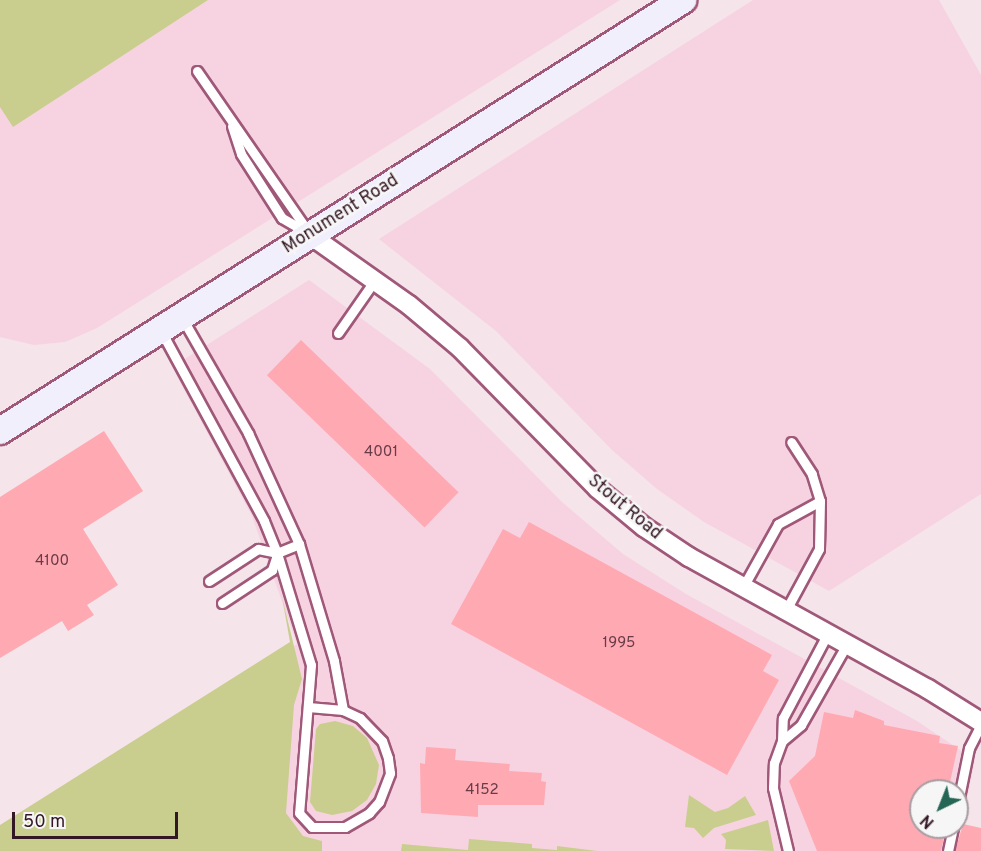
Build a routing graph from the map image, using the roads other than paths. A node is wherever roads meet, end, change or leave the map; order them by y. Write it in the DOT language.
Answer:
graph roads {
  1 [pos="683,0"];
  2 [pos="197,71"];
  3 [pos="310,235"];
  4 [pos="375,280"];
  5 [pos="182,316"];
  6 [pos="160,330"];
  7 [pos="338,333"];
  8 [pos="0,431"];
  9 [pos="790,442"];
  10 [pos="820,501"];
  11 [pos="299,544"];
  12 [pos="277,553"];
  13 [pos="209,581"];
  14 [pos="743,587"];
  15 [pos="222,603"];
  16 [pos="786,610"];
  17 [pos="828,633"];
  18 [pos="847,644"];
  19 [pos="308,707"];
  20 [pos="344,710"];
  21 [pos="981,723"];
  22 [pos="782,741"];
  23 [pos="963,779"];
  24 [pos="788,851"];
  1 -- 3 [label="street, Monument Road"];
  2 -- 3 [label="lane"];
  3 -- 4 [label="street, Stout Road"];
  3 -- 5 [label="street, Monument Road"];
  4 -- 7 [label="lane"];
  4 -- 14 [label="street, Stout Road"];
  5 -- 6 [label="street, Monument Road"];
  5 -- 11 [label="lane"];
  6 -- 8 [label="street, Monument Road"];
  6 -- 12 [label="lane"];
  9 -- 10 [label="lane"];
  10 -- 14 [label="lane"];
  10 -- 16 [label="lane"];
  11 -- 12 [label="lane"];
  11 -- 20 [label="lane"];
  12 -- 13 [label="lane"];
  12 -- 15 [label="lane"];
  12 -- 19 [label="lane"];
  14 -- 16 [label="street, Stout Road"];
  16 -- 17 [label="street, Stout Road"];
  17 -- 18 [label="street, Stout Road"];
  17 -- 22 [label="lane"];
  18 -- 21 [label="street, Stout Road"];
  18 -- 22 [label="lane"];
  19 -- 20 [label="lane"];
  19 -- 20 [label="lane"];
  21 -- 23 [label="lane"];
  22 -- 24 [label="lane"];
}
